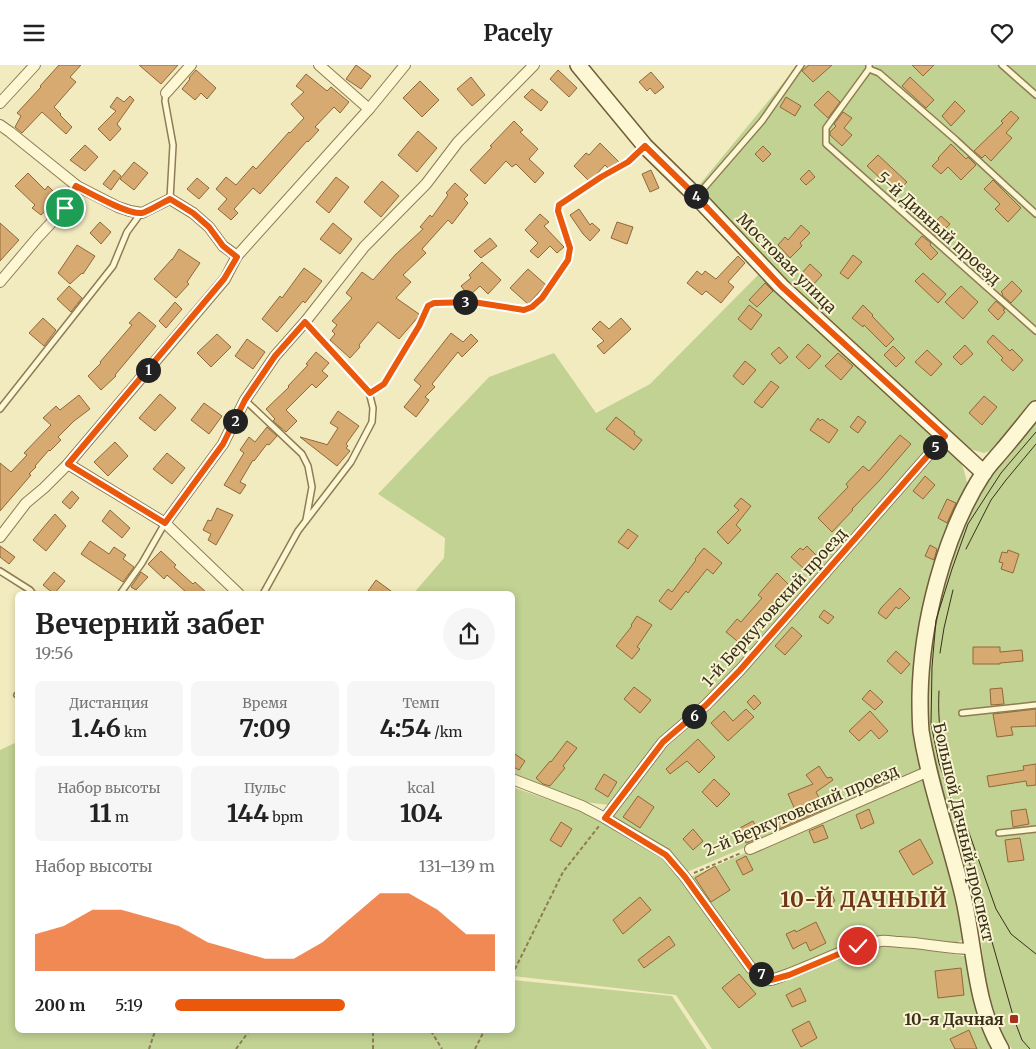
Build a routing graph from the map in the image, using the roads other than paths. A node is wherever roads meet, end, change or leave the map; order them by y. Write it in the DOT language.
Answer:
graph roads {
  1 [pos="35,65"];
  2 [pos="191,65"];
  3 [pos="319,65"];
  4 [pos="534,65"];
  5 [pos="578,65"];
  6 [pos="801,65"];
  7 [pos="1002,65"];
  8 [pos="400,67"];
  9 [pos="869,67"];
  10 [pos="166,93"];
  11 [pos="1036,95"];
  12 [pos="0,103"];
  13 [pos="369,109"];
  14 [pos="0,125"];
  15 [pos="645,146"];
  16 [pos="76,186"];
  17 [pos="697,197"];
  18 [pos="170,199"];
  19 [pos="142,213"];
  20 [pos="1036,214"];
  21 [pos="237,257"];
  22 [pos="0,282"];
  23 [pos="305,322"];
  24 [pos="1036,331"];
  25 [pos="370,393"];
  26 [pos="245,400"];
  27 [pos="0,409"];
  28 [pos="1036,409"];
  29 [pos="945,436"];
  30 [pos="68,464"];
  31 [pos="984,473"];
  32 [pos="306,520"];
  33 [pos="165,523"];
  34 [pos="0,537"];
  35 [pos="0,571"];
  36 [pos="31,591"];
  37 [pos="122,591"];
  38 [pos="236,591"];
  39 [pos="265,591"];
  40 [pos="1036,705"];
  41 [pos="962,713"];
  42 [pos="929,771"];
  43 [pos="515,780"];
  44 [pos="605,818"];
  45 [pos="1036,829"];
  46 [pos="998,833"];
  47 [pos="750,849"];
  48 [pos="973,949"];
  49 [pos="1001,1049"];
  1 -- 12 [label="street"];
  2 -- 10 [label="street"];
  3 -- 13 [label="street"];
  4 -- 23 [label="street"];
  5 -- 15 [label="main road, Мостовая улица"];
  6 -- 17 [label="lane"];
  7 -- 11 [label="lane"];
  8 -- 13 [label="street"];
  9 -- 20 [label="lane"];
  9 -- 24 [label="lane, 5-й Дивный проезд"];
  10 -- 18 [label="lane"];
  13 -- 21 [label="street"];
  14 -- 16 [label="street"];
  15 -- 17 [label="main road, Мостовая улица"];
  15 -- 25 [label="lane"];
  16 -- 19 [label="street"];
  16 -- 22 [label="street"];
  17 -- 29 [label="main road, Мостовая улица"];
  18 -- 19 [label="street"];
  18 -- 21 [label="street"];
  19 -- 27 [label="lane"];
  21 -- 30 [label="street"];
  23 -- 25 [label="lane"];
  23 -- 26 [label="street"];
  25 -- 32 [label="lane"];
  26 -- 32 [label="lane"];
  26 -- 33 [label="street"];
  28 -- 31 [label="main road, Большой Дачный проспект"];
  29 -- 31 [label="main road, Мостовая улица"];
  29 -- 44 [label="street, 1-й Беркутовский проезд"];
  30 -- 33 [label="street"];
  30 -- 34 [label="street"];
  31 -- 42 [label="main road, Большой Дачный проспект"];
  32 -- 39 [label="lane"];
  33 -- 37 [label="lane"];
  33 -- 38 [label="street"];
  35 -- 36 [label="lane"];
  40 -- 41 [label="lane"];
  42 -- 47 [label="street, 2-й Беркутовский проезд"];
  42 -- 48 [label="main road, Большой Дачный проспект"];
  43 -- 44 [label="street"];
  44 -- 48 [label="street"];
  45 -- 46 [label="lane"];
  48 -- 49 [label="main road, Большой Дачный проспект"];
}
